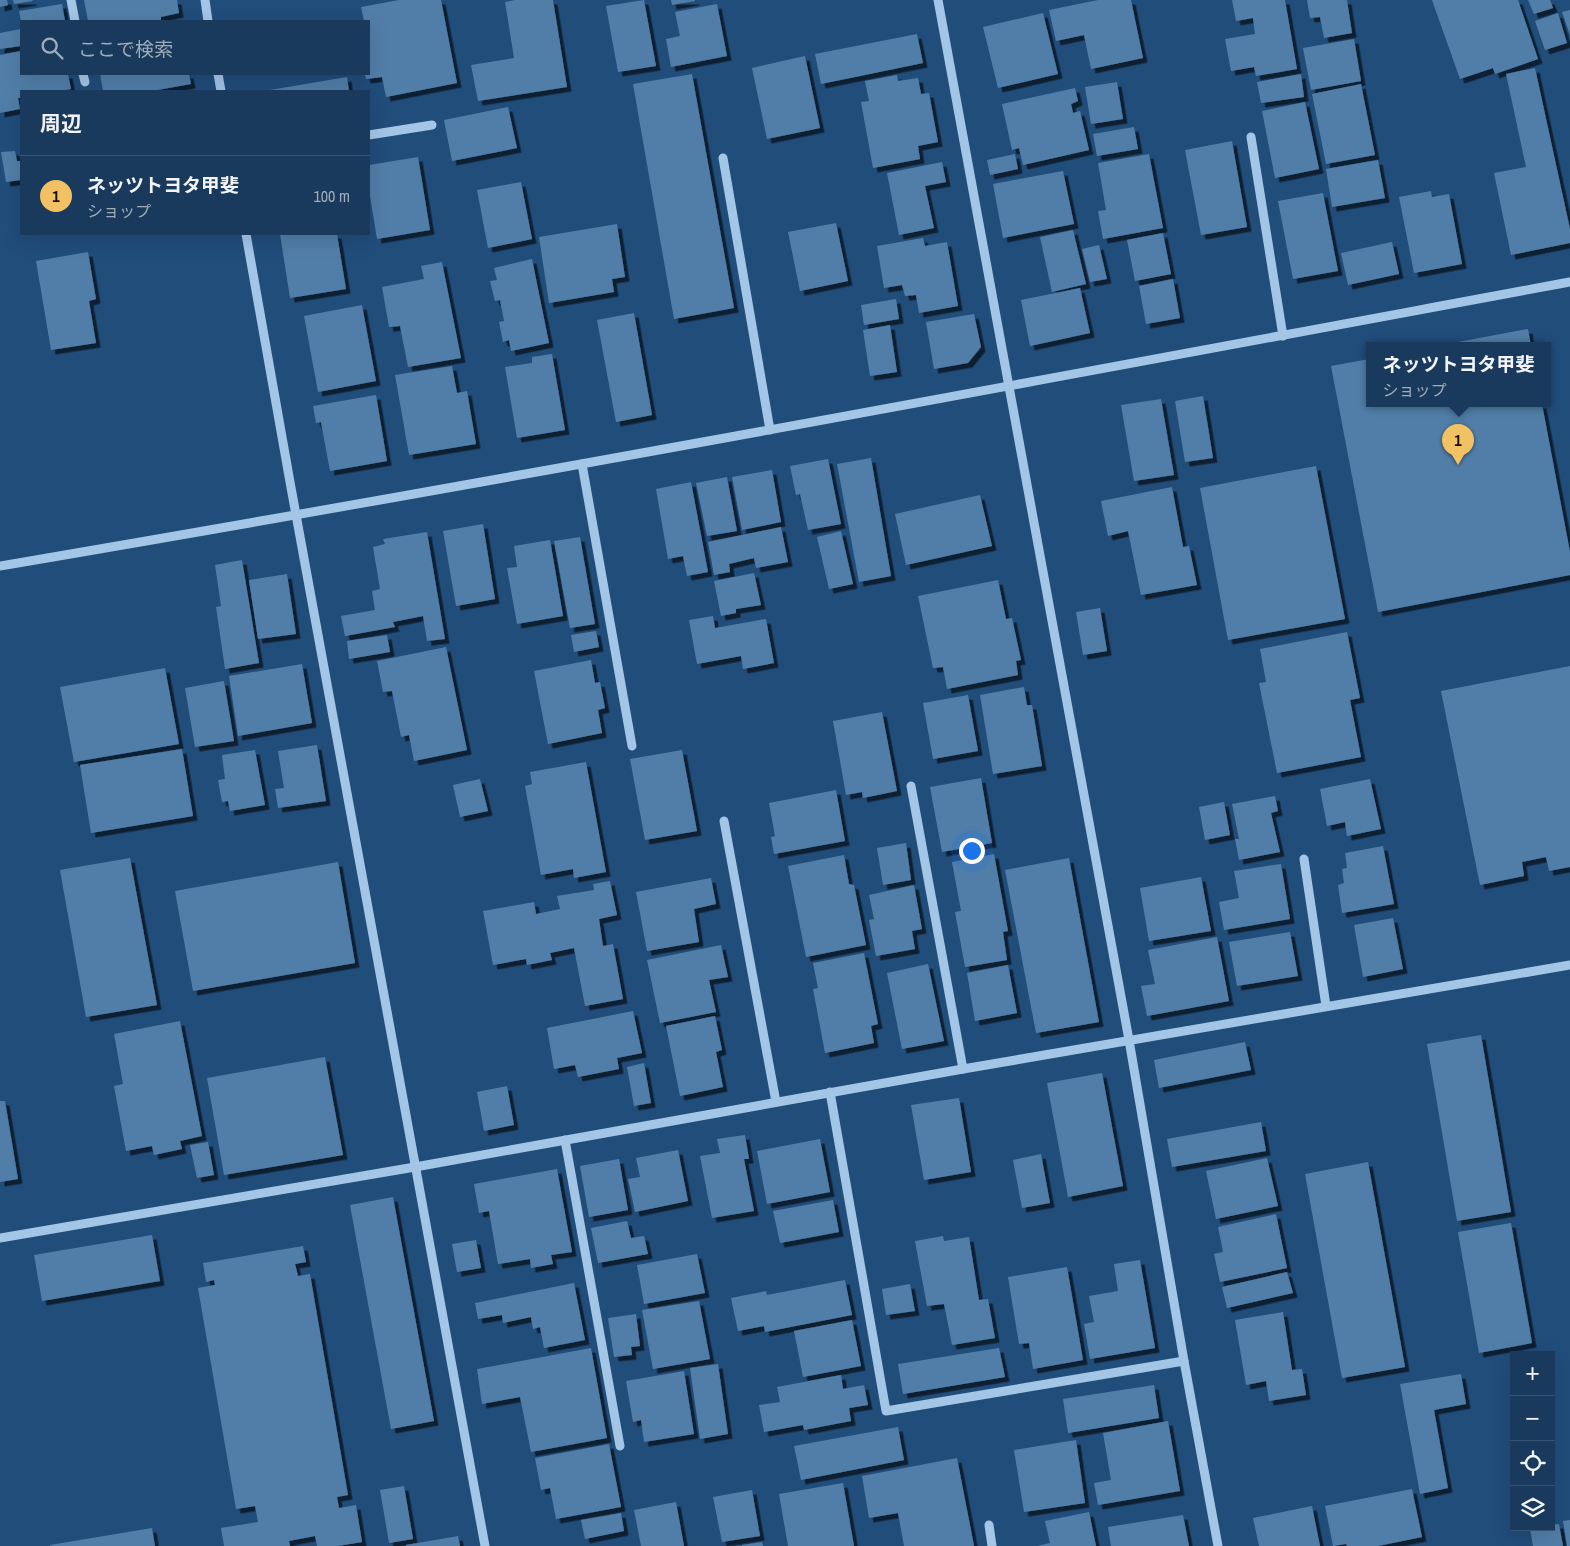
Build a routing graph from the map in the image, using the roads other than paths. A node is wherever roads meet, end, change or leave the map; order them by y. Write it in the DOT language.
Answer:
graph roads {
  1 [pos="71,0"];
  2 [pos="205,0"];
  3 [pos="938,0"];
  4 [pos="75,20"];
  5 [pos="208,20"];
  6 [pos="218,75"];
  7 [pos="221,90"];
  8 [pos="432,124"];
  9 [pos="370,134"];
  10 [pos="1251,137"];
  11 [pos="723,158"];
  12 [pos="246,235"];
  13 [pos="1570,282"];
  14 [pos="1283,336"];
  15 [pos="1009,386"];
  16 [pos="770,430"];
  17 [pos="582,464"];
  18 [pos="296,515"];
  19 [pos="0,566"];
  20 [pos="632,746"];
  21 [pos="911,786"];
  22 [pos="724,821"];
  23 [pos="1304,859"];
  24 [pos="1570,965"];
  25 [pos="1326,1006"];
  26 [pos="1129,1040"];
  27 [pos="963,1068"];
  28 [pos="830,1092"];
  29 [pos="776,1102"];
  30 [pos="565,1140"];
  31 [pos="415,1167"];
  32 [pos="0,1238"];
  33 [pos="1184,1362"];
  34 [pos="620,1446"];
  35 [pos="989,1525"];
  36 [pos="485,1546"];
  37 [pos="992,1546"];
  38 [pos="1218,1546"];
  1 -- 4 [label="street"];
  2 -- 5 [label="street"];
  3 -- 15 [label="street"];
  6 -- 7 [label="street"];
  8 -- 9 [label="street"];
  10 -- 14 [label="street"];
  11 -- 16 [label="street"];
  12 -- 18 [label="street"];
  13 -- 14 [label="street"];
  14 -- 15 [label="street"];
  15 -- 16 [label="street"];
  15 -- 26 [label="street"];
  16 -- 17 [label="street"];
  17 -- 18 [label="street"];
  17 -- 20 [label="street"];
  18 -- 19 [label="street"];
  18 -- 31 [label="street"];
  21 -- 27 [label="street"];
  22 -- 29 [label="street"];
  23 -- 25 [label="street"];
  24 -- 25 [label="street"];
  25 -- 26 [label="street"];
  26 -- 27 [label="street"];
  26 -- 33 [label="street"];
  27 -- 28 [label="street"];
  28 -- 29 [label="street"];
  28 -- 33 [label="street"];
  29 -- 30 [label="street"];
  30 -- 31 [label="street"];
  30 -- 34 [label="street"];
  31 -- 32 [label="street"];
  31 -- 36 [label="street"];
  33 -- 38 [label="street"];
  35 -- 37 [label="street"];
}
